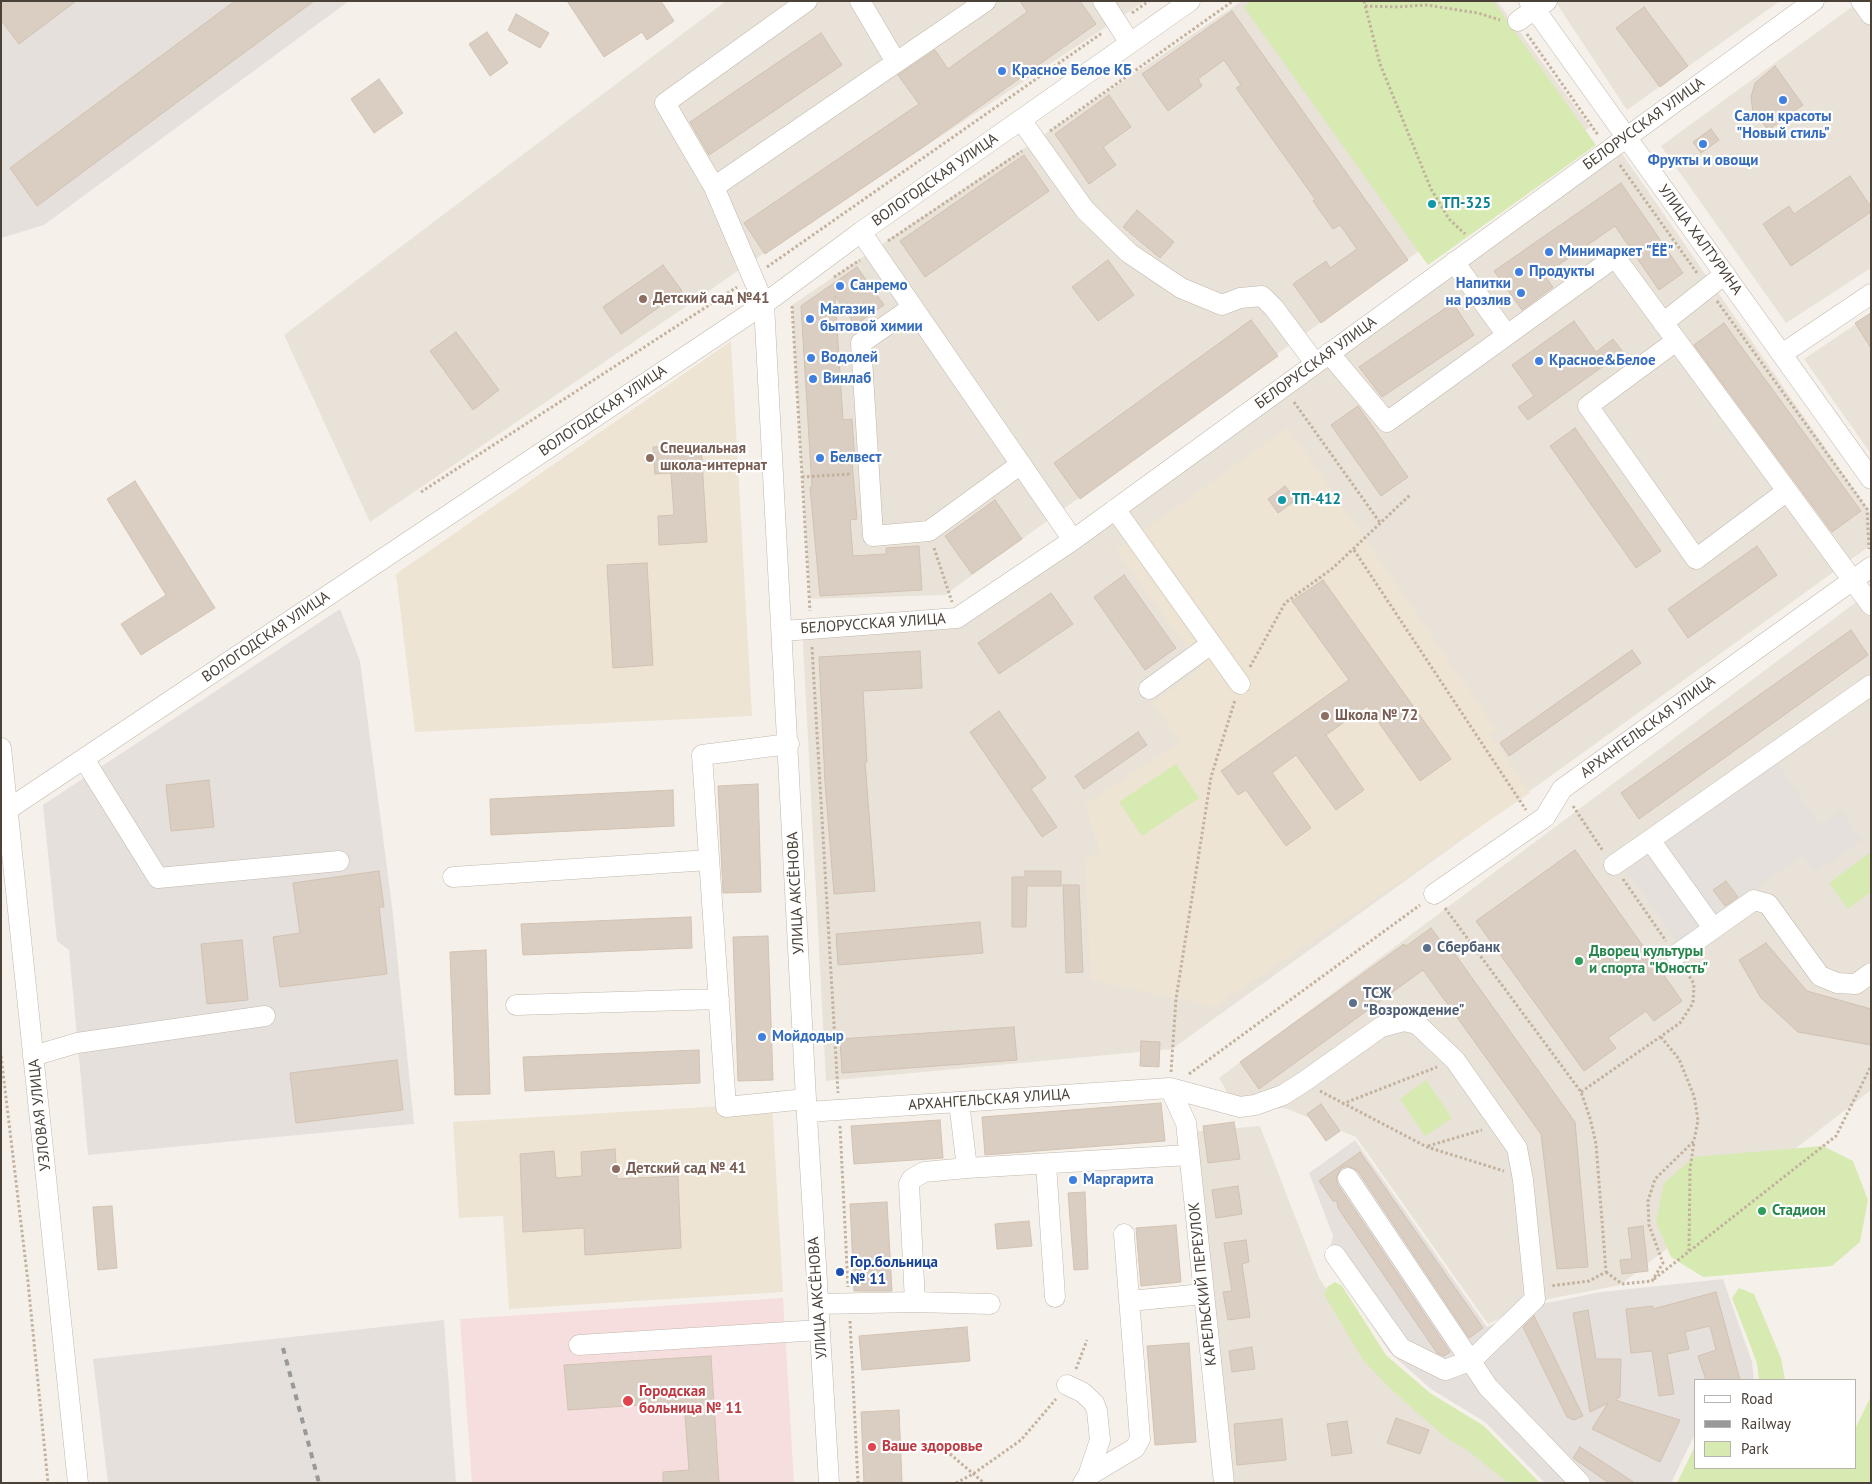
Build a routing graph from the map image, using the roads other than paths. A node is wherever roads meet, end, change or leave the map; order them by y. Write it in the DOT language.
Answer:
graph roads {
  1 [pos="807,1"];
  2 [pos="860,1"];
  3 [pos="986,1"];
  4 [pos="1103,1"];
  5 [pos="1190,1"];
  6 [pos="1814,1"];
  7 [pos="1861,1"];
  8 [pos="1537,4"];
  9 [pos="1871,15"];
  10 [pos="1518,22"];
  11 [pos="1130,43"];
  12 [pos="896,62"];
  13 [pos="1021,120"];
  14 [pos="1626,137"];
  15 [pos="714,187"];
  16 [pos="861,232"];
  17 [pos="1454,262"];
  18 [pos="1725,274"];
  19 [pos="1871,294"];
  20 [pos="764,304"];
  21 [pos="913,307"];
  22 [pos="1663,323"];
  23 [pos="1507,335"];
  24 [pos="1676,341"];
  25 [pos="1782,354"];
  26 [pos="1322,358"];
  27 [pos="1021,464"];
  28 [pos="1871,479"];
  29 [pos="1787,491"];
  30 [pos="1115,509"];
  31 [pos="1073,540"];
  32 [pos="1871,567"];
  33 [pos="1853,580"];
  34 [pos="1871,605"];
  35 [pos="783,630"];
  36 [pos="1211,644"];
  37 [pos="1240,684"];
  38 [pos="1871,685"];
  39 [pos="1148,689"];
  40 [pos="789,744"];
  41 [pos="1,748"];
  42 [pos="84,759"];
  43 [pos="4,811"];
  44 [pos="1650,840"];
  45 [pos="709,860"];
  46 [pos="339,861"];
  47 [pos="1614,866"];
  48 [pos="453,877"];
  49 [pos="1434,894"];
  50 [pos="1713,928"];
  51 [pos="1676,955"];
  52 [pos="1871,973"];
  53 [pos="719,999"];
  54 [pos="516,1005"];
  55 [pos="265,1016"];
  56 [pos="33,1056"];
  57 [pos="1170,1088"];
  58 [pos="959,1102"];
  59 [pos="806,1105"];
  60 [pos="1189,1155"];
  61 [pos="1046,1164"];
  62 [pos="967,1168"];
  63 [pos="1348,1178"];
  64 [pos="1124,1234"];
  65 [pos="1335,1255"];
  66 [pos="1204,1294"];
  67 [pos="1055,1297"];
  68 [pos="1130,1301"];
  69 [pos="915,1302"];
  70 [pos="819,1304"];
  71 [pos="990,1304"];
  72 [pos="820,1330"];
  73 [pos="579,1345"];
  74 [pos="1472,1360"];
  75 [pos="1067,1385"];
  76 [pos="1085,1479"];
  77 [pos="78,1483"];
  78 [pos="830,1483"];
  79 [pos="1224,1483"];
  80 [pos="1580,1483"];
  1 -- 15 [label="street"];
  2 -- 12 [label="street"];
  3 -- 12 [label="street"];
  4 -- 11 [label="street"];
  5 -- 11 [label="street, ВОЛОГОДСКАЯ УЛИЦА"];
  6 -- 14 [label="street, БЕЛОРУССКАЯ УЛИЦА"];
  7 -- 9 [label="street"];
  8 -- 10 [label="street"];
  8 -- 14 [label="street, УЛИЦА ХАЛТУРИНА"];
  11 -- 13 [label="street, ВОЛОГОДСКАЯ УЛИЦА"];
  12 -- 15 [label="street"];
  13 -- 16 [label="street, ВОЛОГОДСКАЯ УЛИЦА"];
  13 -- 26 [label="street"];
  14 -- 17 [label="street, БЕЛОРУССКАЯ УЛИЦА"];
  14 -- 18 [label="street, УЛИЦА ХАЛТУРИНА"];
  15 -- 20 [label="street"];
  16 -- 20 [label="street, ВОЛОГОДСКАЯ УЛИЦА"];
  16 -- 21 [label="street"];
  17 -- 23 [label="street"];
  17 -- 26 [label="street, БЕЛОРУССКАЯ УЛИЦА"];
  18 -- 22 [label="street"];
  18 -- 25 [label="street, УЛИЦА ХАЛТУРИНА"];
  19 -- 25 [label="street"];
  20 -- 35 [label="street, УЛИЦА АКСЁНОВА"];
  20 -- 42 [label="street, ВОЛОГОДСКАЯ УЛИЦА"];
  21 -- 27 [label="street"];
  21 -- 27 [label="street"];
  22 -- 23 [label="street"];
  22 -- 24 [label="street"];
  23 -- 26 [label="street"];
  24 -- 29 [label="street"];
  24 -- 29 [label="street"];
  25 -- 28 [label="street, УЛИЦА ХАЛТУРИНА"];
  26 -- 30 [label="street, БЕЛОРУССКАЯ УЛИЦА"];
  27 -- 31 [label="street"];
  29 -- 33 [label="street"];
  30 -- 31 [label="street, БЕЛОРУССКАЯ УЛИЦА"];
  30 -- 36 [label="street"];
  31 -- 35 [label="street, БЕЛОРУССКАЯ УЛИЦА"];
  32 -- 33 [label="street, АРХАНГЕЛЬСКАЯ УЛИЦА"];
  33 -- 34 [label="street"];
  33 -- 49 [label="street, АРХАНГЕЛЬСКАЯ УЛИЦА"];
  35 -- 40 [label="street, УЛИЦА АКСЁНОВА"];
  36 -- 37 [label="street"];
  36 -- 39 [label="street"];
  38 -- 44 [label="street"];
  40 -- 45 [label="street"];
  40 -- 59 [label="street, УЛИЦА АКСЁНОВА"];
  41 -- 43 [label="street, УЗЛОВАЯ УЛИЦА"];
  42 -- 43 [label="street, ВОЛОГОДСКАЯ УЛИЦА"];
  42 -- 46 [label="street"];
  43 -- 56 [label="street, УЗЛОВАЯ УЛИЦА"];
  44 -- 47 [label="street"];
  44 -- 50 [label="street"];
  45 -- 48 [label="street"];
  45 -- 53 [label="street"];
  50 -- 51 [label="street"];
  50 -- 52 [label="street"];
  53 -- 54 [label="street"];
  53 -- 59 [label="street, АРХАНГЕЛЬСКАЯ УЛИЦА"];
  55 -- 56 [label="street"];
  56 -- 77 [label="street, УЗЛОВАЯ УЛИЦА"];
  57 -- 58 [label="street, АРХАНГЕЛЬСКАЯ УЛИЦА"];
  57 -- 60 [label="street, КАРЕЛЬСКИЙ ПЕРЕУЛОК"];
  57 -- 74 [label="street, АРХАНГЕЛЬСКАЯ УЛИЦА"];
  58 -- 59 [label="street, АРХАНГЕЛЬСКАЯ УЛИЦА"];
  58 -- 62 [label="street"];
  59 -- 70 [label="street, УЛИЦА АКСЁНОВА"];
  60 -- 61 [label="street"];
  60 -- 66 [label="street, КАРЕЛЬСКИЙ ПЕРЕУЛОК"];
  61 -- 62 [label="street"];
  61 -- 67 [label="street"];
  62 -- 69 [label="street"];
  63 -- 74 [label="street"];
  64 -- 68 [label="street"];
  65 -- 74 [label="street"];
  66 -- 68 [label="street"];
  66 -- 79 [label="street, КАРЕЛЬСКИЙ ПЕРЕУЛОК"];
  68 -- 76 [label="street"];
  69 -- 70 [label="street"];
  69 -- 71 [label="street"];
  70 -- 72 [label="street, УЛИЦА АКСЁНОВА"];
  72 -- 73 [label="street"];
  72 -- 78 [label="street, УЛИЦА АКСЁНОВА"];
  74 -- 80 [label="street"];
  75 -- 76 [label="street"];
}
